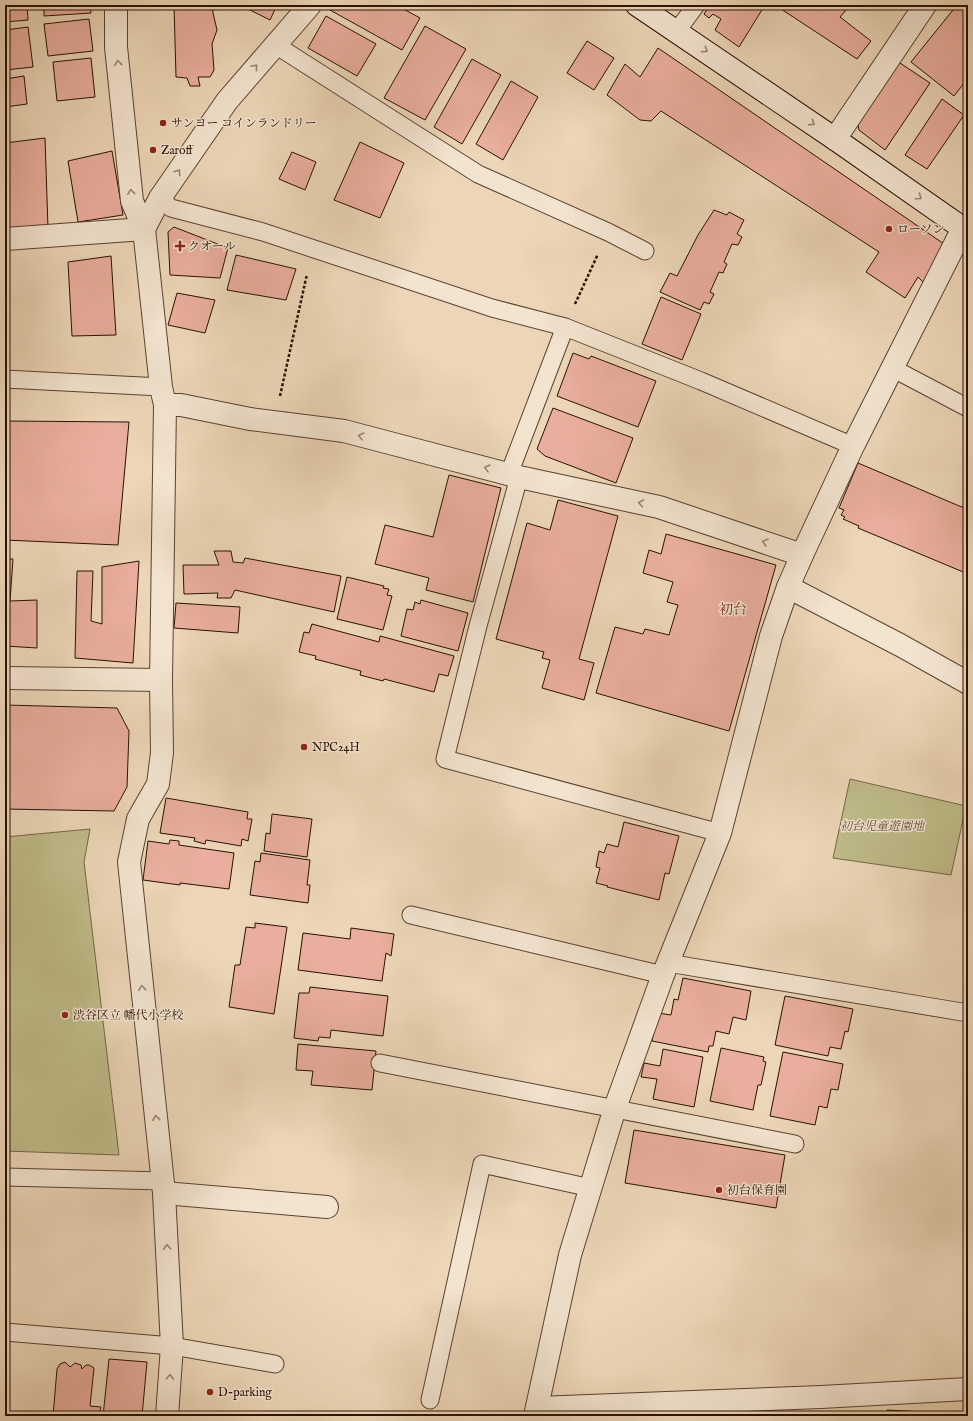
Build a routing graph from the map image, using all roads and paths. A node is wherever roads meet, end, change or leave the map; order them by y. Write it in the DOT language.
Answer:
graph roads {
  1 [pos="116,5"];
  2 [pos="310,5"];
  3 [pos="637,5"];
  4 [pos="696,5"];
  5 [pos="925,5"];
  6 [pos="677,32"];
  7 [pos="274,44"];
  8 [pos="836,139"];
  9 [pos="160,198"];
  10 [pos="966,226"];
  11 [pos="144,229"];
  12 [pos="608,232"];
  13 [pos="5,239"];
  14 [pos="313,249"];
  15 [pos="645,251"];
  16 [pos="565,327"];
  17 [pos="892,368"];
  18 [pos="5,379"];
  19 [pos="163,396"];
  20 [pos="968,408"];
  21 [pos="274,422"];
  22 [pos="853,446"];
  23 [pos="514,475"];
  24 [pos="802,555"];
  25 [pos="788,587"];
  26 [pos="5,678"];
  27 [pos="161,680"];
  28 [pos="968,684"];
  29 [pos="720,833"];
  30 [pos="411,915"];
  31 [pos="666,969"];
  32 [pos="968,1012"];
  33 [pos="380,1063"];
  34 [pos="615,1108"];
  35 [pos="795,1144"];
  36 [pos="5,1177"];
  37 [pos="163,1187"];
  38 [pos="591,1188"];
  39 [pos="327,1207"];
  40 [pos="5,1332"];
  41 [pos="172,1346"];
  42 [pos="275,1364"];
  43 [pos="968,1389"];
  44 [pos="430,1400"];
  45 [pos="536,1412"];
  46 [pos="167,1416"];
  11 -- 1 [label="street, one-way"];
  2 -- 7 [label="street"];
  3 -- 6 [label="street"];
  4 -- 6 [label="lane"];
  5 -- 8 [label="street"];
  6 -- 8 [label="street, one-way"];
  9 -- 7 [label="street, one-way"];
  7 -- 12 [label="lane"];
  8 -- 10 [label="street, one-way"];
  9 -- 11 [label="street"];
  9 -- 14 [label="lane"];
  10 -- 17 [label="street"];
  11 -- 13 [label="street"];
  11 -- 19 [label="street"];
  12 -- 15 [label="lane"];
  12 -- 16 [label="path"];
  14 -- 16 [label="lane"];
  14 -- 21 [label="path"];
  16 -- 22 [label="lane"];
  16 -- 23 [label="lane"];
  17 -- 20 [label="lane"];
  17 -- 22 [label="street"];
  18 -- 19 [label="lane"];
  19 -- 21 [label="street"];
  19 -- 27 [label="street"];
  23 -- 21 [label="street, one-way"];
  22 -- 24 [label="street"];
  24 -- 23 [label="street, one-way"];
  23 -- 29 [label="lane"];
  24 -- 25 [label="street"];
  25 -- 28 [label="street"];
  25 -- 29 [label="street"];
  26 -- 27 [label="street"];
  37 -- 27 [label="street, one-way"];
  29 -- 31 [label="street"];
  30 -- 31 [label="lane"];
  31 -- 32 [label="lane"];
  31 -- 34 [label="street"];
  33 -- 34 [label="lane"];
  34 -- 35 [label="lane"];
  34 -- 38 [label="street"];
  36 -- 37 [label="lane"];
  37 -- 39 [label="street"];
  41 -- 37 [label="street, one-way"];
  38 -- 44 [label="lane"];
  38 -- 45 [label="street"];
  40 -- 41 [label="lane"];
  41 -- 42 [label="lane"];
  46 -- 41 [label="street, one-way"];
  43 -- 45 [label="street"];
}
